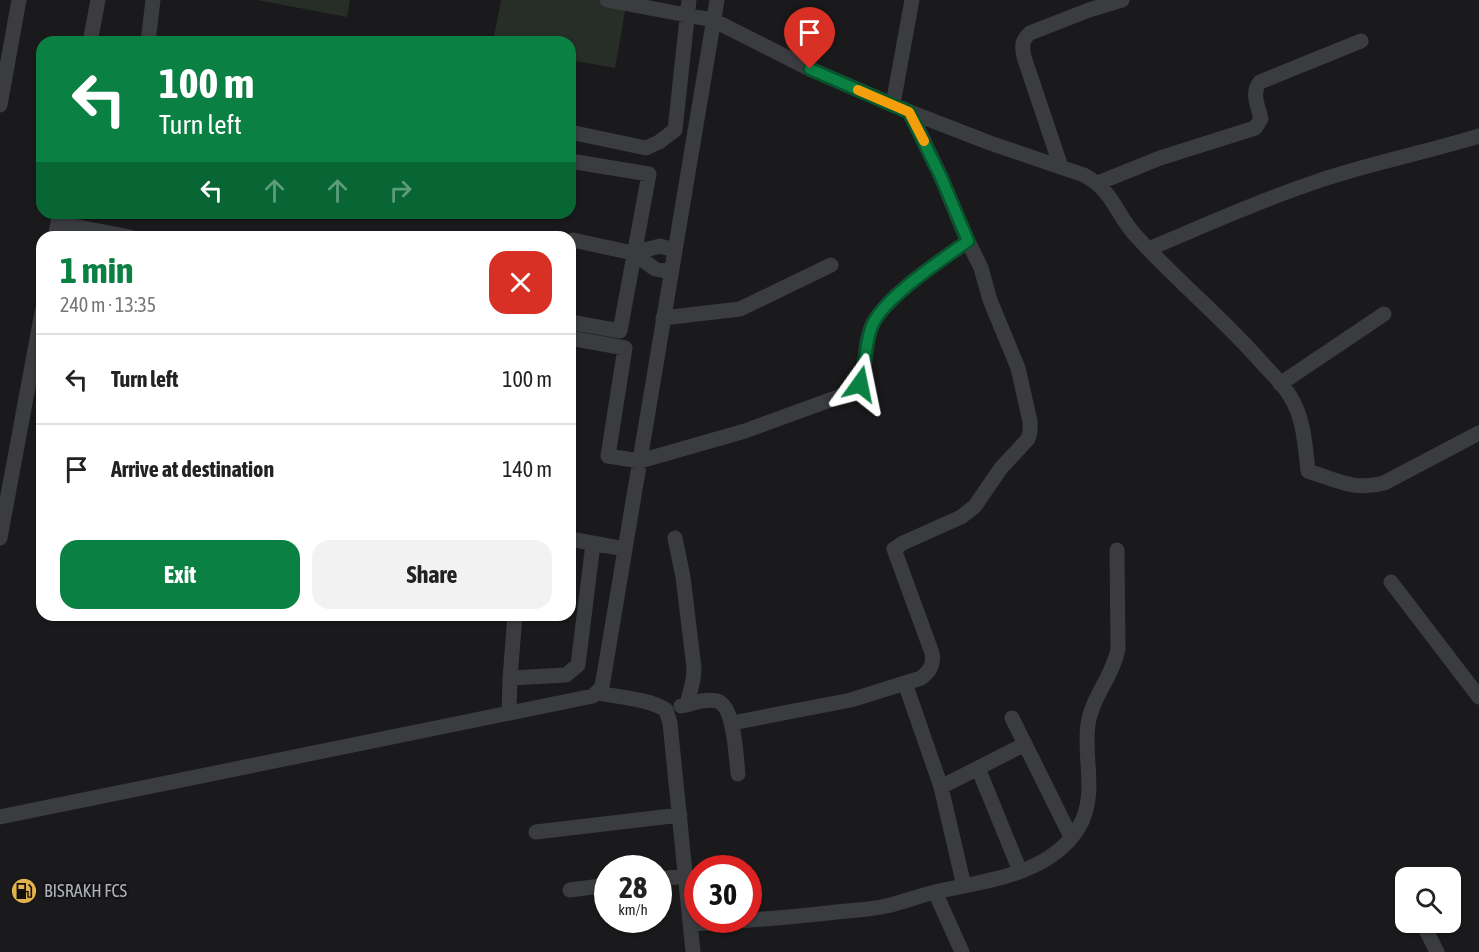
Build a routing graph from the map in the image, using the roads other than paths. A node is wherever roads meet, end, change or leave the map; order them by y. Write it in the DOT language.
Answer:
graph roads {
  1 [pos="19,0"];
  2 [pos="98,0"];
  3 [pos="153,0"];
  4 [pos="607,0"];
  5 [pos="717,0"];
  6 [pos="912,0"];
  7 [pos="1122,0"];
  8 [pos="688,7"];
  9 [pos="713,20"];
  10 [pos="91,36"];
  11 [pos="149,36"];
  12 [pos="1361,41"];
  13 [pos="893,104"];
  14 [pos="0,105"];
  15 [pos="909,112"];
  16 [pos="576,133"];
  17 [pos="1479,136"];
  18 [pos="576,162"];
  19 [pos="1061,167"];
  20 [pos="1098,183"];
  21 [pos="58,224"];
  22 [pos="97,231"];
  23 [pos="576,241"];
  24 [pos="968,241"];
  25 [pos="1149,249"];
  26 [pos="674,250"];
  27 [pos="633,253"];
  28 [pos="831,265"];
  29 [pos="671,272"];
  30 [pos="1384,314"];
  31 [pos="663,318"];
  32 [pos="576,323"];
  33 [pos="576,340"];
  34 [pos="36,344"];
  35 [pos="1280,384"];
  36 [pos="1479,433"];
  37 [pos="640,460"];
  38 [pos="0,538"];
  39 [pos="675,538"];
  40 [pos="576,540"];
  41 [pos="592,544"];
  42 [pos="625,549"];
  43 [pos="1117,550"];
  44 [pos="1391,582"];
  45 [pos="515,621"];
  46 [pos="510,678"];
  47 [pos="905,683"];
  48 [pos="598,693"];
  49 [pos="1479,697"];
  50 [pos="687,705"];
  51 [pos="666,710"];
  52 [pos="509,713"];
  53 [pos="1012,718"];
  54 [pos="732,723"];
  55 [pos="1025,744"];
  56 [pos="978,768"];
  57 [pos="738,774"];
  58 [pos="941,787"];
  59 [pos="680,814"];
  60 [pos="0,817"];
  61 [pos="537,832"];
  62 [pos="1071,837"];
  63 [pos="684,855"];
  64 [pos="1020,870"];
  65 [pos="963,886"];
  66 [pos="594,887"];
  67 [pos="570,890"];
  68 [pos="935,892"];
  69 [pos="762,920"];
  70 [pos="692,933"];
  71 [pos="1428,933"];
  72 [pos="693,952"];
  73 [pos="962,952"];
  74 [pos="1437,952"];
  1 -- 14 [label="street"];
  2 -- 10 [label="street"];
  3 -- 11 [label="street"];
  4 -- 8 [label="street"];
  5 -- 9 [label="street"];
  6 -- 13 [label="street"];
  7 -- 19 [label="street"];
  8 -- 9 [label="street"];
  8 -- 16 [label="street"];
  9 -- 13 [label="street"];
  9 -- 26 [label="street"];
  12 -- 20 [label="street"];
  13 -- 15 [label="street"];
  15 -- 19 [label="street"];
  15 -- 24 [label="street"];
  17 -- 25 [label="street"];
  18 -- 27 [label="street"];
  19 -- 20 [label="street"];
  20 -- 25 [label="street"];
  21 -- 22 [label="street"];
  23 -- 27 [label="street"];
  24 -- 37 [label="street"];
  24 -- 47 [label="street"];
  25 -- 35 [label="street"];
  26 -- 27 [label="street"];
  26 -- 29 [label="street"];
  27 -- 29 [label="street"];
  27 -- 32 [label="street"];
  28 -- 31 [label="street"];
  29 -- 31 [label="street"];
  30 -- 35 [label="street"];
  31 -- 37 [label="street"];
  33 -- 37 [label="street"];
  34 -- 38 [label="street"];
  35 -- 36 [label="street"];
  37 -- 42 [label="street"];
  39 -- 50 [label="street"];
  40 -- 41 [label="street"];
  41 -- 42 [label="street"];
  41 -- 46 [label="street"];
  42 -- 48 [label="street"];
  43 -- 62 [label="street"];
  44 -- 49 [label="street"];
  45 -- 46 [label="street"];
  46 -- 52 [label="street"];
  47 -- 54 [label="street"];
  47 -- 58 [label="street"];
  48 -- 51 [label="street"];
  48 -- 52 [label="street"];
  50 -- 51 [label="street"];
  50 -- 54 [label="street"];
  51 -- 59 [label="street"];
  52 -- 60 [label="street"];
  53 -- 55 [label="street"];
  54 -- 57 [label="street"];
  55 -- 56 [label="street"];
  55 -- 62 [label="street"];
  56 -- 58 [label="street"];
  56 -- 64 [label="street"];
  58 -- 65 [label="street"];
  59 -- 61 [label="street"];
  59 -- 63 [label="street"];
  62 -- 64 [label="street"];
  64 -- 65 [label="street"];
  65 -- 68 [label="street"];
  66 -- 67 [label="street"];
  68 -- 69 [label="street"];
  68 -- 73 [label="street"];
  70 -- 72 [label="street"];
  71 -- 74 [label="street"];
}
